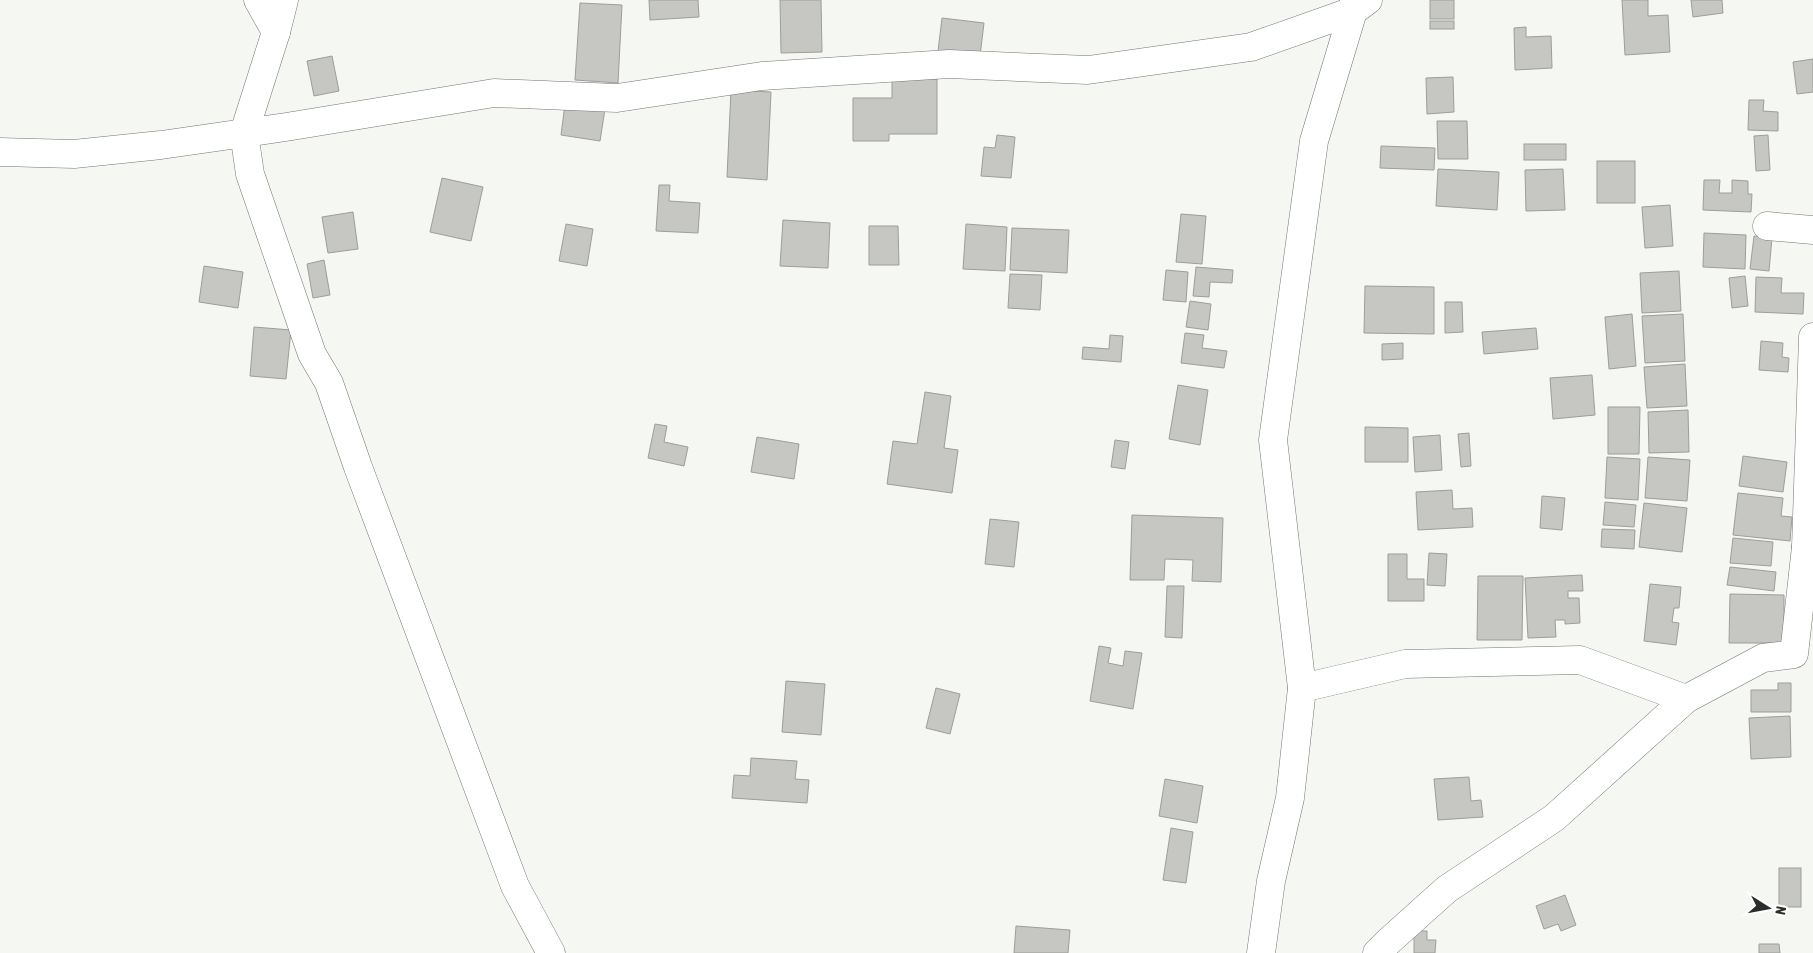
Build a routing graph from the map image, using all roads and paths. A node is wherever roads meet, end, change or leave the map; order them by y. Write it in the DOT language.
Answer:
graph roads {
  1 [pos="258,0"];
  2 [pos="284,0"];
  3 [pos="1358,4"];
  4 [pos="276,32"];
  5 [pos="244,133"];
  6 [pos="0,152"];
  7 [pos="1767,226"];
  8 [pos="1813,230"];
  9 [pos="1813,337"];
  10 [pos="1810,547"];
  11 [pos="1302,688"];
  12 [pos="1686,699"];
  13 [pos="551,953"];
  14 [pos="1261,953"];
  15 [pos="1377,953"];
  1 -- 4 [label="street"];
  2 -- 4 [label="street"];
  3 -- 5 [label="street"];
  3 -- 11 [label="street"];
  4 -- 5 [label="street"];
  5 -- 6 [label="street"];
  5 -- 13 [label="street"];
  7 -- 8 [label="street"];
  9 -- 10 [label="street"];
  10 -- 12 [label="street"];
  11 -- 12 [label="street"];
  11 -- 14 [label="street"];
  12 -- 15 [label="street"];
}
